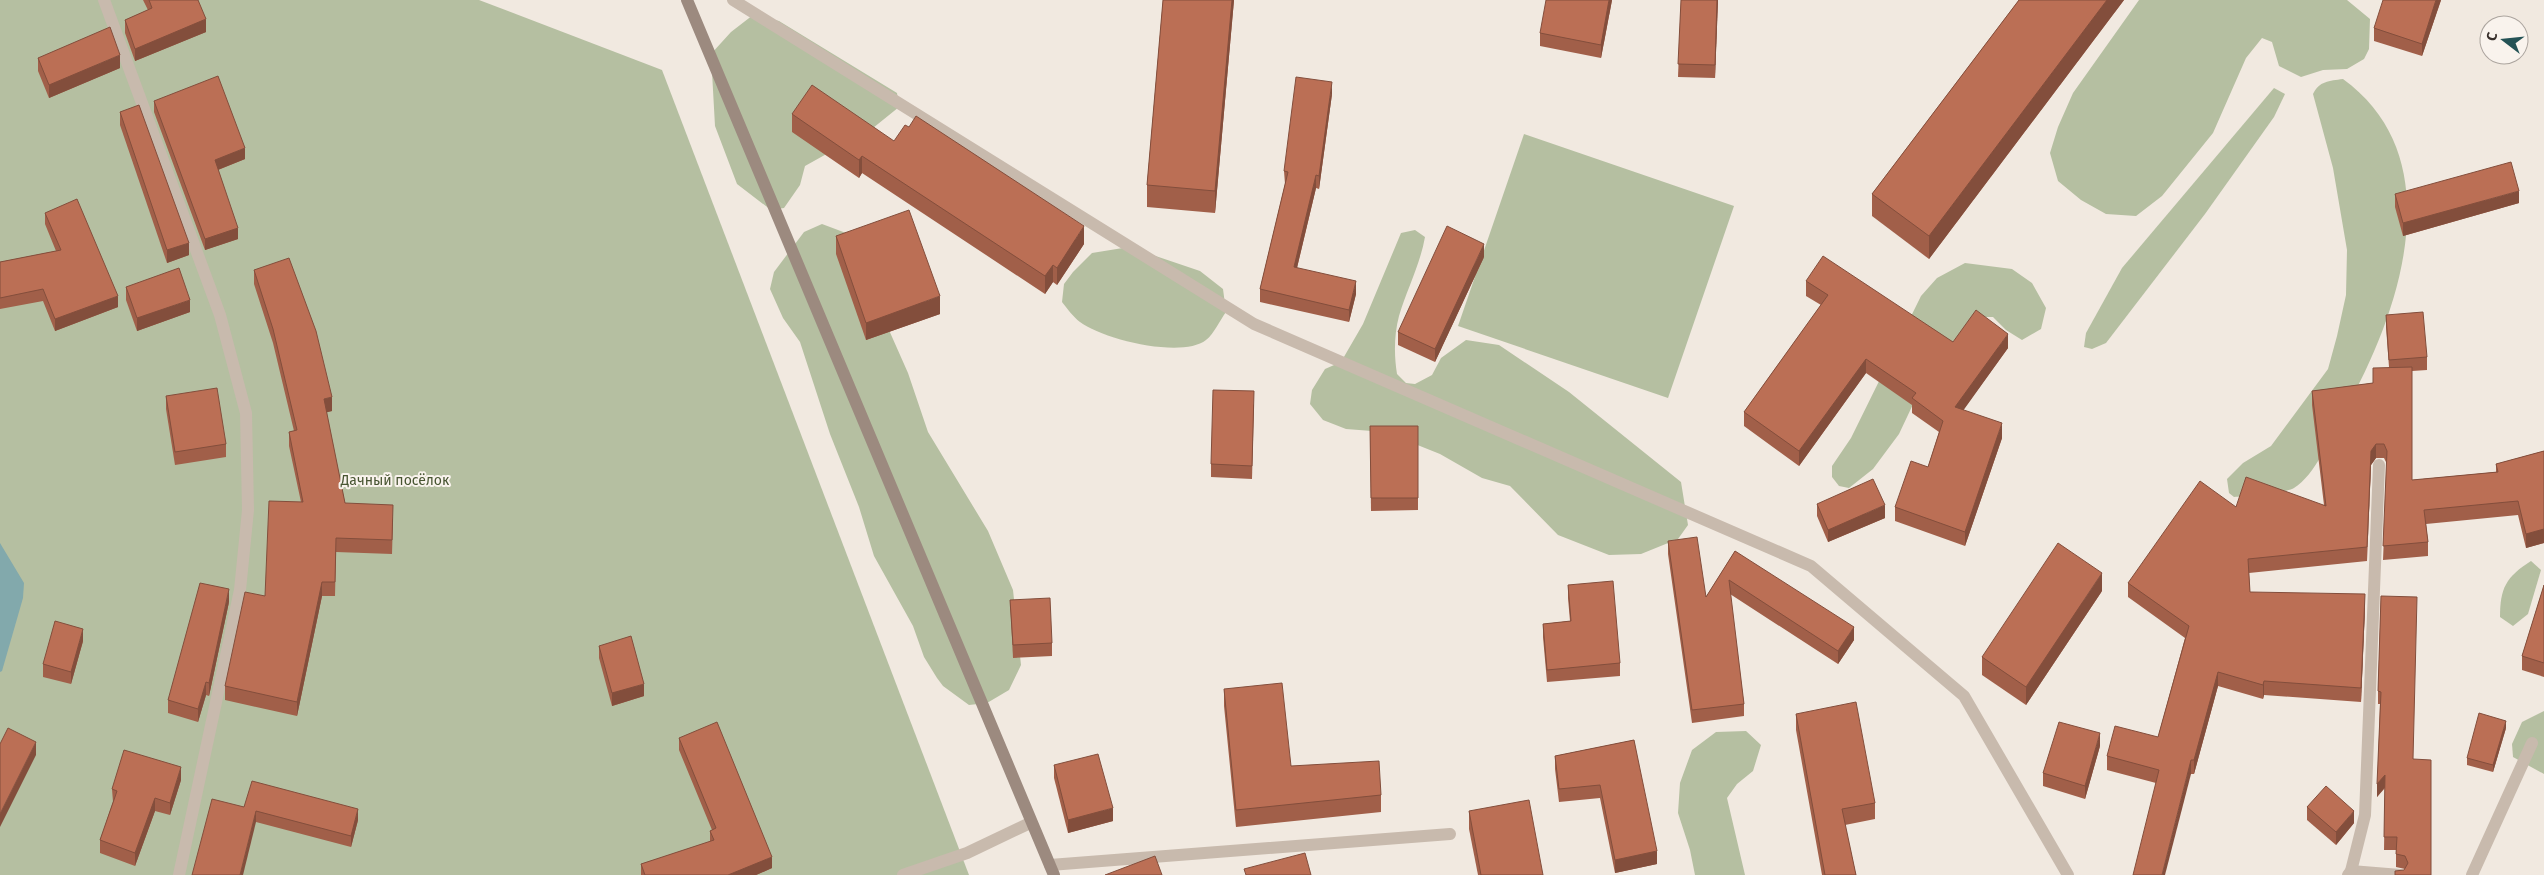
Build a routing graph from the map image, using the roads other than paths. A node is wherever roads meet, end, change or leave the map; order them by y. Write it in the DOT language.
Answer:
graph roads {
  1 [pos="104,0"];
  2 [pos="687,0"];
  3 [pos="733,0"];
  4 [pos="2380,465"];
  5 [pos="2532,743"];
  6 [pos="1030,823"];
  7 [pos="1450,834"];
  8 [pos="1052,870"];
  9 [pos="2350,873"];
  10 [pos="179,875"];
  11 [pos="903,875"];
  12 [pos="2068,875"];
  13 [pos="2400,875"];
  14 [pos="2472,875"];
  1 -- 10 [label="lane"];
  2 -- 6 [label="main road"];
  3 -- 12 [label="lane"];
  4 -- 9 [label="lane"];
  5 -- 14 [label="lane"];
  6 -- 8 [label="main road"];
  6 -- 11 [label="lane"];
  7 -- 8 [label="lane"];
  9 -- 13 [label="lane"];
}
